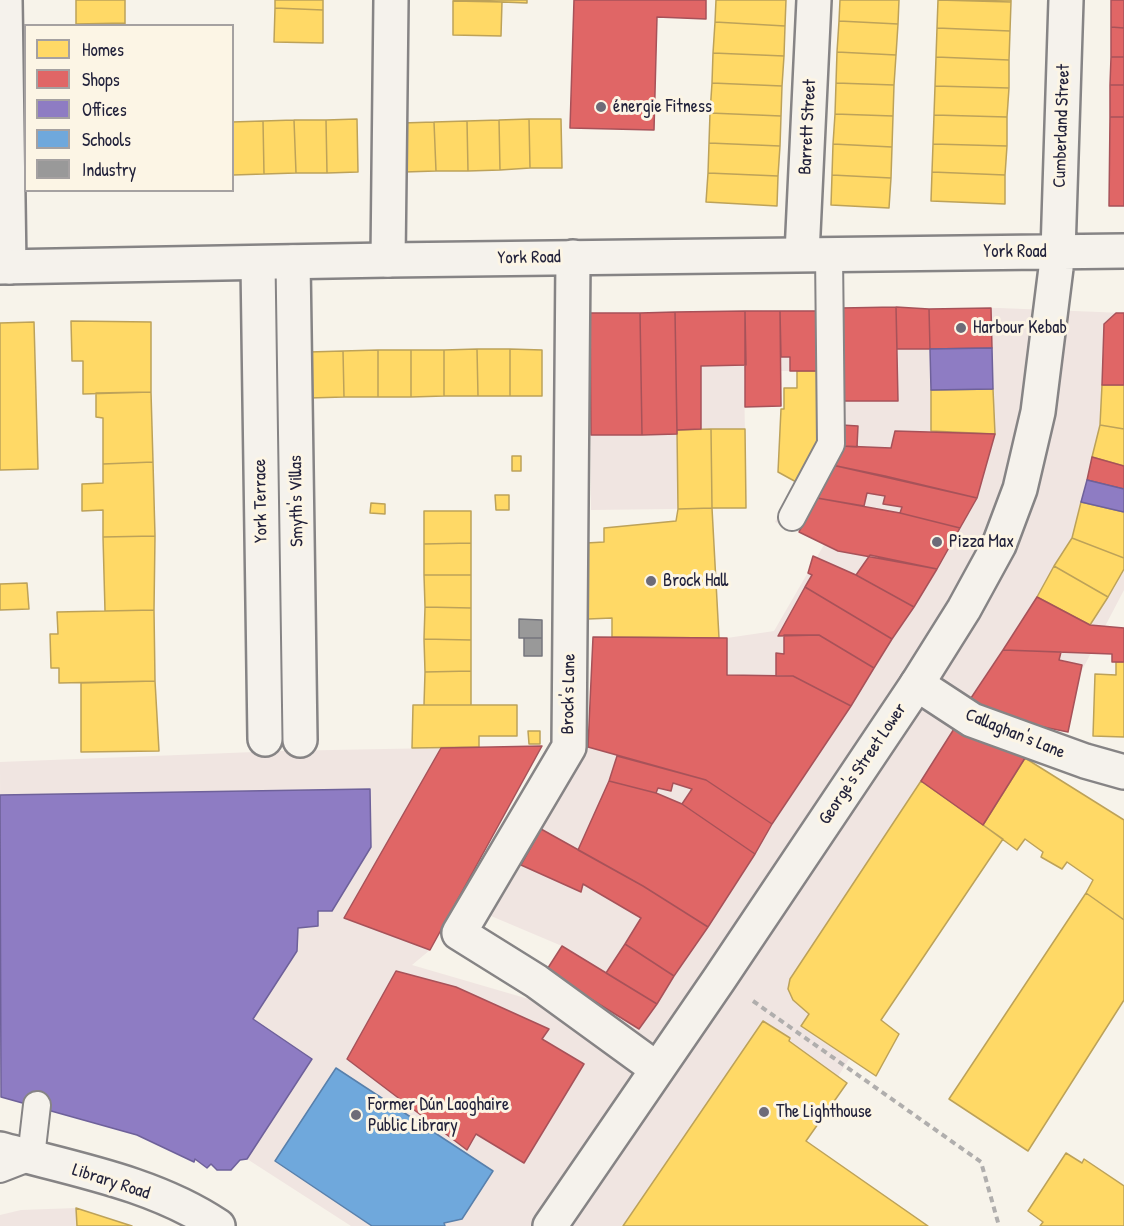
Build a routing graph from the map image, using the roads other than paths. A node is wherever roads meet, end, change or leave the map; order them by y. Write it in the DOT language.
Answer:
graph roads {
  1 [pos="5,0"];
  2 [pos="391,0"];
  3 [pos="814,0"];
  4 [pos="1066,0"];
  5 [pos="1124,251"];
  6 [pos="1058,252"];
  7 [pos="815,254"];
  8 [pos="573,257"];
  9 [pos="388,260"];
  10 [pos="293,262"];
  11 [pos="258,263"];
  12 [pos="4,267"];
  13 [pos="792,517"];
  14 [pos="917,684"];
  15 [pos="265,739"];
  16 [pos="300,740"];
  17 [pos="1124,772"];
  18 [pos="657,1069"];
  19 [pos="37,1105"];
  20 [pos="15,1153"];
  21 [pos="0,1168"];
  22 [pos="218,1226"];
  23 [pos="550,1226"];
  1 -- 12 [label="street"];
  2 -- 9 [label="street"];
  3 -- 7 [label="street, Barrett Street"];
  4 -- 6 [label="street, Cumberland Street"];
  5 -- 6 [label="street, York Road"];
  6 -- 7 [label="street, York Road"];
  6 -- 14 [label="street, George's Street Lower"];
  7 -- 8 [label="street, York Road"];
  7 -- 13 [label="lane"];
  8 -- 9 [label="street, York Road"];
  8 -- 18 [label="street, Brock's Lane"];
  9 -- 10 [label="street, York Road"];
  10 -- 11 [label="street, York Road"];
  10 -- 16 [label="street, Smyth's Villas"];
  11 -- 12 [label="street, York Road"];
  11 -- 15 [label="street, York Terrace"];
  14 -- 17 [label="street, Callaghan's Lane"];
  14 -- 18 [label="street, George's Street Lower"];
  18 -- 23 [label="street, George's Street Lower"];
  19 -- 20 [label="lane"];
  20 -- 21 [label="lane"];
  20 -- 22 [label="street, Library Road"];
}
